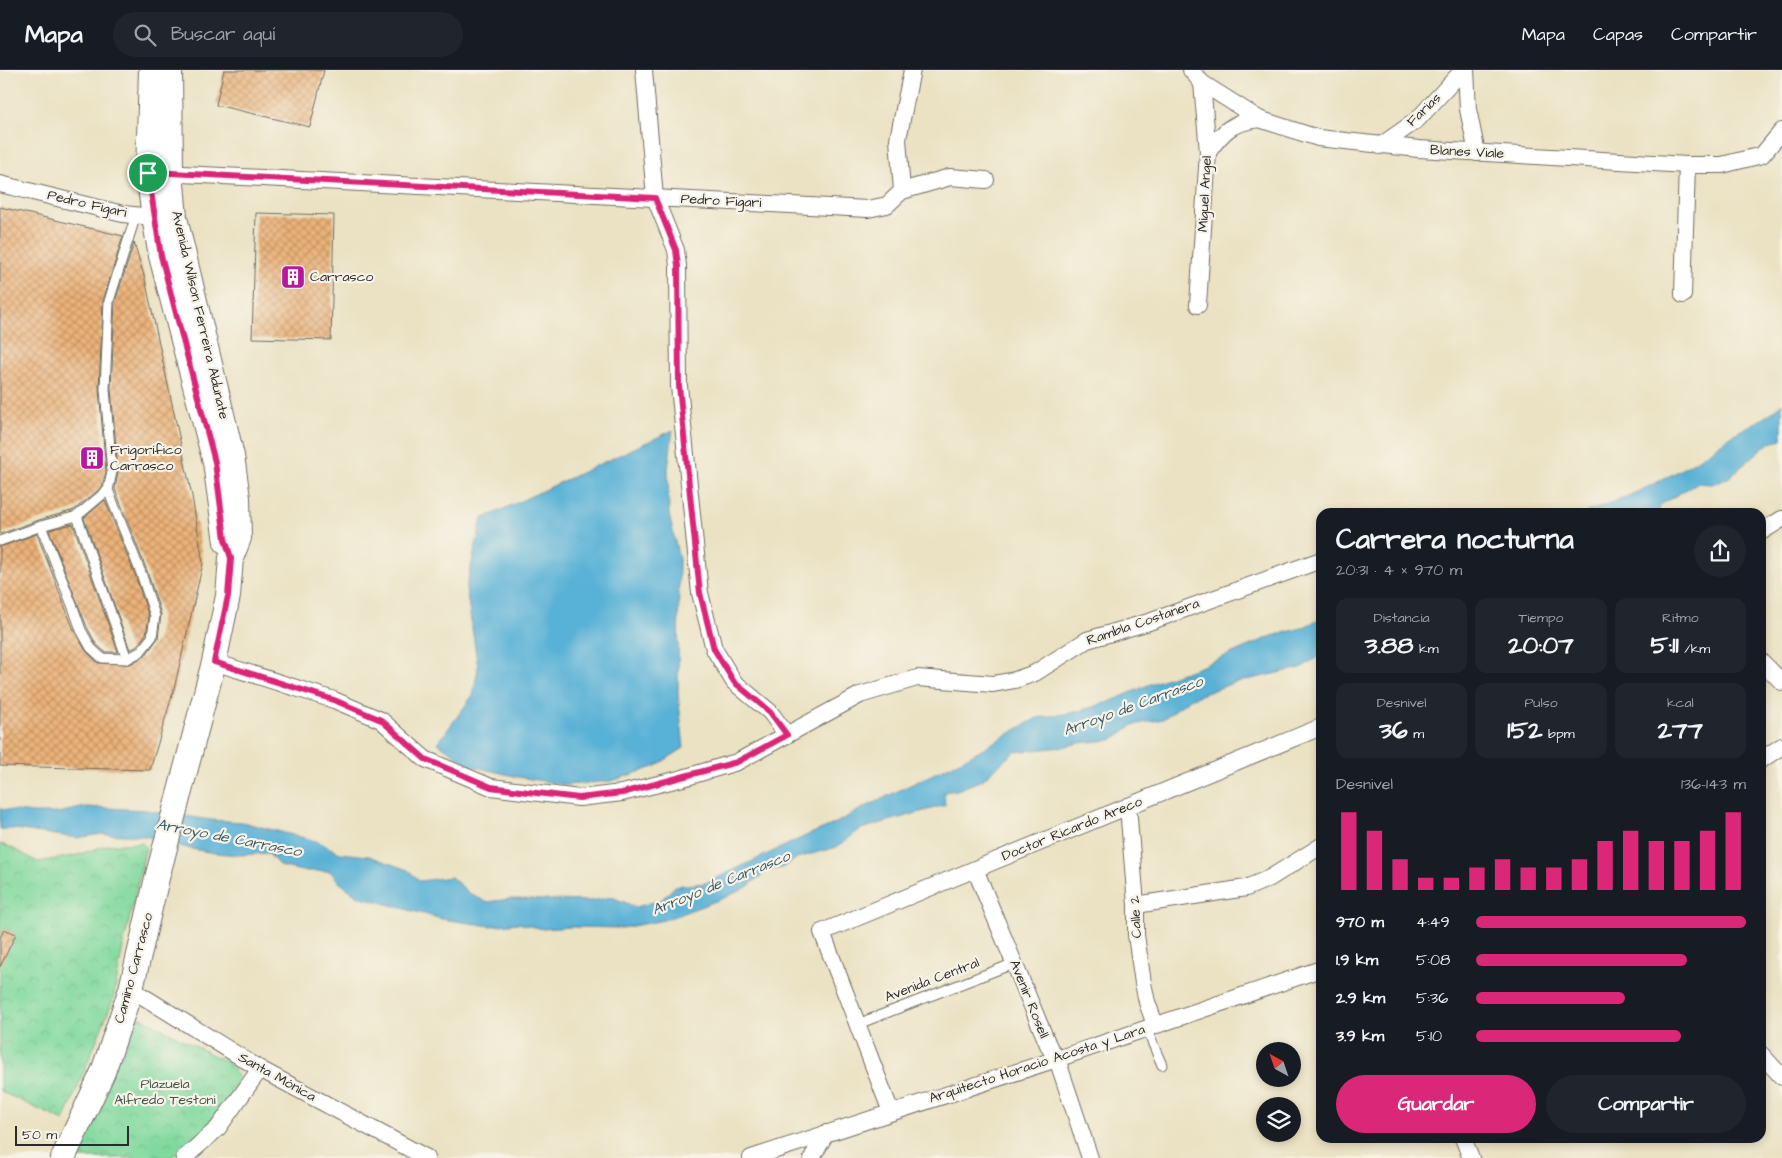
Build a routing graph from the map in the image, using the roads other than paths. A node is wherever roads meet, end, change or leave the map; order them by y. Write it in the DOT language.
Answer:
graph roads {
  1 [pos="151,70"];
  2 [pos="170,70"];
  3 [pos="644,70"];
  4 [pos="912,70"];
  5 [pos="1191,70"];
  6 [pos="1464,70"];
  7 [pos="1202,83"];
  8 [pos="1259,119"];
  9 [pos="1782,131"];
  10 [pos="1380,146"];
  11 [pos="1208,152"];
  12 [pos="1477,153"];
  13 [pos="1687,165"];
  14 [pos="159,173"];
  15 [pos="986,180"];
  16 [pos="0,184"];
  17 [pos="902,191"];
  18 [pos="655,198"];
  19 [pos="155,217"];
  20 [pos="1683,295"];
  21 [pos="1198,305"];
  22 [pos="108,490"];
  23 [pos="77,516"];
  24 [pos="1782,519"];
  25 [pos="41,526"];
  26 [pos="1766,529"];
  27 [pos="0,541"];
  28 [pos="1316,562"];
  29 [pos="127,659"];
  30 [pos="214,662"];
  31 [pos="1766,666"];
  32 [pos="1782,682"];
  33 [pos="1316,729"];
  34 [pos="787,735"];
  35 [pos="1782,746"];
  36 [pos="1766,757"];
  37 [pos="186,772"];
  38 [pos="1128,806"];
  39 [pos="1316,849"];
  40 [pos="975,869"];
  41 [pos="1136,905"];
  42 [pos="1015,963"];
  43 [pos="1316,971"];
  44 [pos="130,989"];
  45 [pos="858,1024"];
  46 [pos="1151,1026"];
  47 [pos="1057,1058"];
  48 [pos="1766,1059"];
  49 [pos="1162,1065"];
  50 [pos="260,1069"];
  51 [pos="1782,1077"];
  52 [pos="891,1112"];
  53 [pos="826,1132"];
  54 [pos="1465,1143"];
  55 [pos="63,1158"];
  56 [pos="184,1158"];
  57 [pos="427,1158"];
  58 [pos="751,1158"];
  59 [pos="812,1158"];
  60 [pos="1090,1158"];
  61 [pos="1471,1158"];
  1 -- 14 [label="main road, Avenida Wilson Ferreira Aldunate"];
  2 -- 14 [label="main road, Avenida Wilson Ferreira Aldunate"];
  3 -- 18 [label="street"];
  4 -- 17 [label="street"];
  5 -- 7 [label="street, Blanes Viale"];
  6 -- 10 [label="street, Farias"];
  6 -- 12 [label="street, Farias"];
  7 -- 8 [label="street, Blanes Viale"];
  7 -- 11 [label="street, Miguel Angel"];
  8 -- 10 [label="street, Blanes Viale"];
  8 -- 11 [label="street"];
  9 -- 13 [label="street, Blanes Viale"];
  10 -- 12 [label="street, Blanes Viale"];
  11 -- 21 [label="street, Miguel Angel"];
  12 -- 13 [label="street, Blanes Viale"];
  13 -- 20 [label="street"];
  14 -- 18 [label="street, Pedro Figari"];
  14 -- 19 [label="main road, Avenida Wilson Ferreira Aldunate"];
  15 -- 17 [label="street, Pedro Figari"];
  16 -- 19 [label="street, Pedro Figari"];
  17 -- 18 [label="street, Pedro Figari"];
  18 -- 34 [label="street"];
  19 -- 22 [label="lane"];
  19 -- 30 [label="main road, Avenida Wilson Ferreira Aldunate"];
  22 -- 23 [label="lane"];
  22 -- 29 [label="lane"];
  23 -- 25 [label="lane"];
  23 -- 29 [label="lane"];
  24 -- 26 [label="street"];
  25 -- 27 [label="lane"];
  25 -- 29 [label="lane"];
  28 -- 34 [label="street, Rambla Costanera"];
  30 -- 34 [label="street, Rambla Costanera"];
  30 -- 37 [label="main road, Avenida Wilson Ferreira Aldunate"];
  31 -- 32 [label="street"];
  33 -- 38 [label="street, Doctor Ricardo Areco"];
  35 -- 36 [label="street"];
  37 -- 44 [label="main road, Camino Carrasco"];
  38 -- 40 [label="street, Doctor Ricardo Areco"];
  38 -- 41 [label="street, Calle 2"];
  39 -- 41 [label="street"];
  40 -- 42 [label="street, Avenir Rosell"];
  40 -- 45 [label="street, Doctor Ricardo Areco"];
  41 -- 46 [label="street, Calle 2"];
  42 -- 45 [label="lane, Avenida Central"];
  42 -- 47 [label="street, Avenir Rosell"];
  43 -- 46 [label="street, Arquitecto Horacio Acosta y Lara"];
  44 -- 50 [label="street, Santa Mónica"];
  44 -- 55 [label="main road, Camino Carrasco"];
  45 -- 52 [label="street"];
  46 -- 47 [label="street, Arquitecto Horacio Acosta y Lara"];
  46 -- 49 [label="lane"];
  47 -- 52 [label="street, Arquitecto Horacio Acosta y Lara"];
  47 -- 60 [label="street, Avenir Rosell"];
  48 -- 51 [label="street"];
  50 -- 56 [label="street"];
  50 -- 57 [label="street, Santa Mónica"];
  52 -- 53 [label="street, Arquitecto Horacio Acosta y Lara"];
  53 -- 58 [label="street, Arquitecto Horacio Acosta y Lara"];
  53 -- 59 [label="street"];
  54 -- 61 [label="street"];
}
